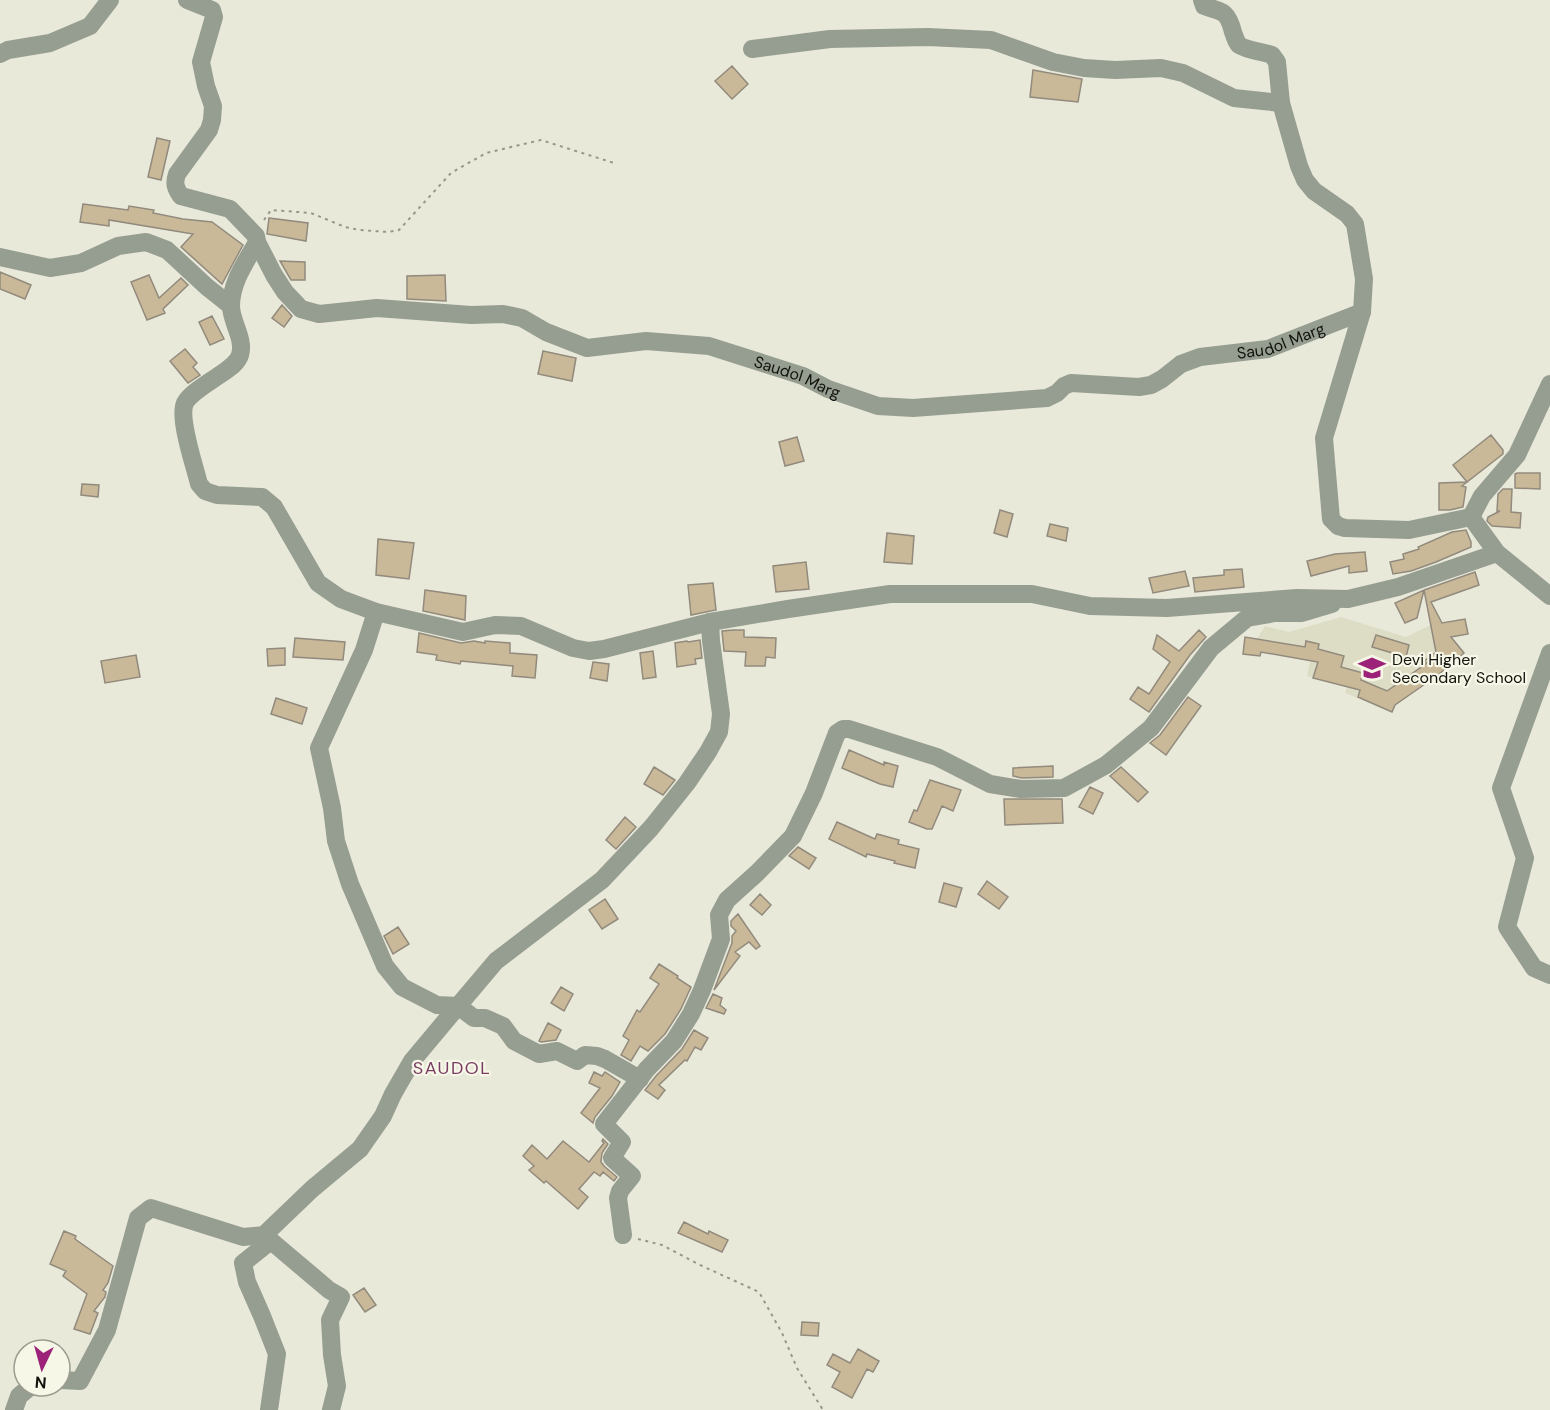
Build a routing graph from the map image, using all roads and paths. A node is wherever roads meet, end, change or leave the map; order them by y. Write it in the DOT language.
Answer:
graph roads {
  1 [pos="111,0"];
  2 [pos="187,0"];
  3 [pos="1202,0"];
  4 [pos="752,49"];
  5 [pos="0,54"];
  6 [pos="1281,103"];
  7 [pos="614,163"];
  8 [pos="256,239"];
  9 [pos="0,257"];
  10 [pos="231,306"];
  11 [pos="1362,312"];
  12 [pos="1550,384"];
  13 [pos="1471,518"];
  14 [pos="1497,553"];
  15 [pos="1550,596"];
  16 [pos="1348,599"];
  17 [pos="376,612"];
  18 [pos="710,622"];
  19 [pos="1550,653"];
  20 [pos="1550,975"];
  21 [pos="458,1006"];
  22 [pos="640,1079"];
  23 [pos="264,1235"];
  24 [pos="623,1235"];
  25 [pos="72,1381"];
  26 [pos="269,1410"];
  27 [pos="331,1410"];
  28 [pos="823,1410"];
  1 -- 5 [label="street"];
  2 -- 8 [label="street, Saudol Marg"];
  3 -- 6 [label="street"];
  4 -- 6 [label="street"];
  6 -- 11 [label="street"];
  7 -- 8 [label="path"];
  8 -- 10 [label="street"];
  8 -- 11 [label="street, Saudol Marg"];
  9 -- 10 [label="street"];
  10 -- 17 [label="street"];
  11 -- 13 [label="street"];
  12 -- 13 [label="street"];
  13 -- 14 [label="street"];
  14 -- 15 [label="street"];
  14 -- 16 [label="street"];
  16 -- 18 [label="street"];
  16 -- 22 [label="street"];
  17 -- 18 [label="street"];
  17 -- 21 [label="street"];
  18 -- 21 [label="street"];
  19 -- 20 [label="street"];
  21 -- 22 [label="street"];
  21 -- 23 [label="street"];
  22 -- 24 [label="street"];
  23 -- 25 [label="street"];
  23 -- 26 [label="street"];
  23 -- 27 [label="street"];
  24 -- 28 [label="path"];
}
